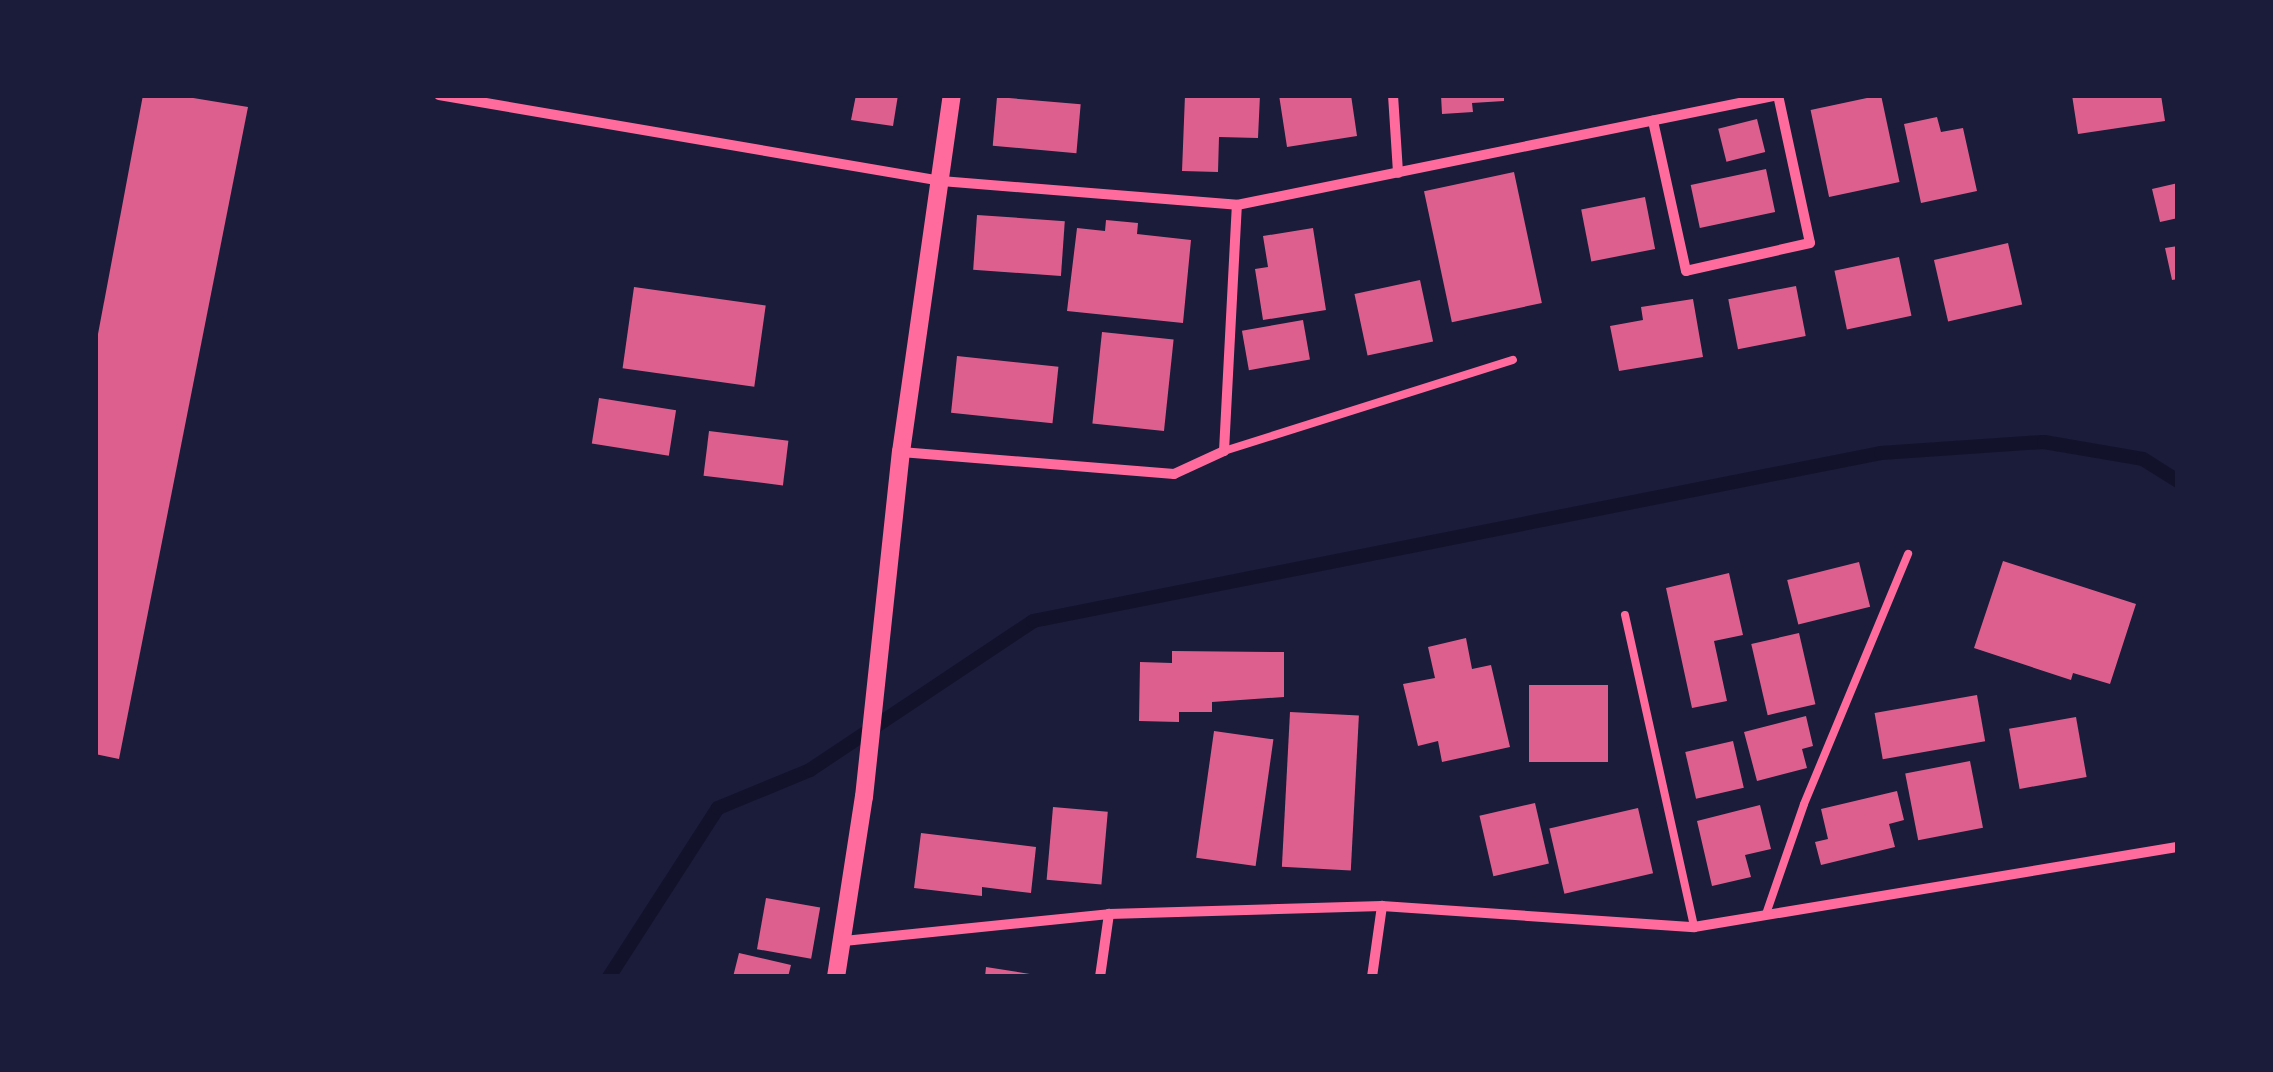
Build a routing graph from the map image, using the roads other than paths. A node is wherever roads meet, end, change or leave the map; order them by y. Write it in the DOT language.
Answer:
graph roads {
  1 [pos="439,95"];
  2 [pos="952,95"];
  3 [pos="1393,95"];
  4 [pos="1653,121"];
  5 [pos="1398,174"];
  6 [pos="941,180"];
  7 [pos="1237,205"];
  8 [pos="1513,360"];
  9 [pos="1224,451"];
  10 [pos="902,452"];
  11 [pos="1908,554"];
  12 [pos="1625,615"];
  13 [pos="2178,847"];
  14 [pos="1382,906"];
  15 [pos="1110,914"];
  16 [pos="1766,914"];
  17 [pos="1694,927"];
  18 [pos="844,941"];
  19 [pos="836,977"];
  20 [pos="1100,977"];
  21 [pos="1372,977"];
  1 -- 6 [label="street"];
  2 -- 6 [label="street"];
  3 -- 5 [label="street"];
  4 -- 4 [label="street"];
  4 -- 5 [label="street"];
  5 -- 7 [label="street"];
  6 -- 7 [label="street"];
  6 -- 10 [label="street"];
  7 -- 9 [label="street"];
  8 -- 9 [label="lane"];
  9 -- 10 [label="street"];
  10 -- 18 [label="street"];
  11 -- 16 [label="lane"];
  12 -- 17 [label="lane"];
  13 -- 16 [label="street"];
  14 -- 15 [label="street"];
  14 -- 17 [label="street"];
  14 -- 21 [label="street"];
  15 -- 18 [label="street"];
  15 -- 20 [label="street"];
  16 -- 17 [label="street"];
  18 -- 19 [label="street"];
}
